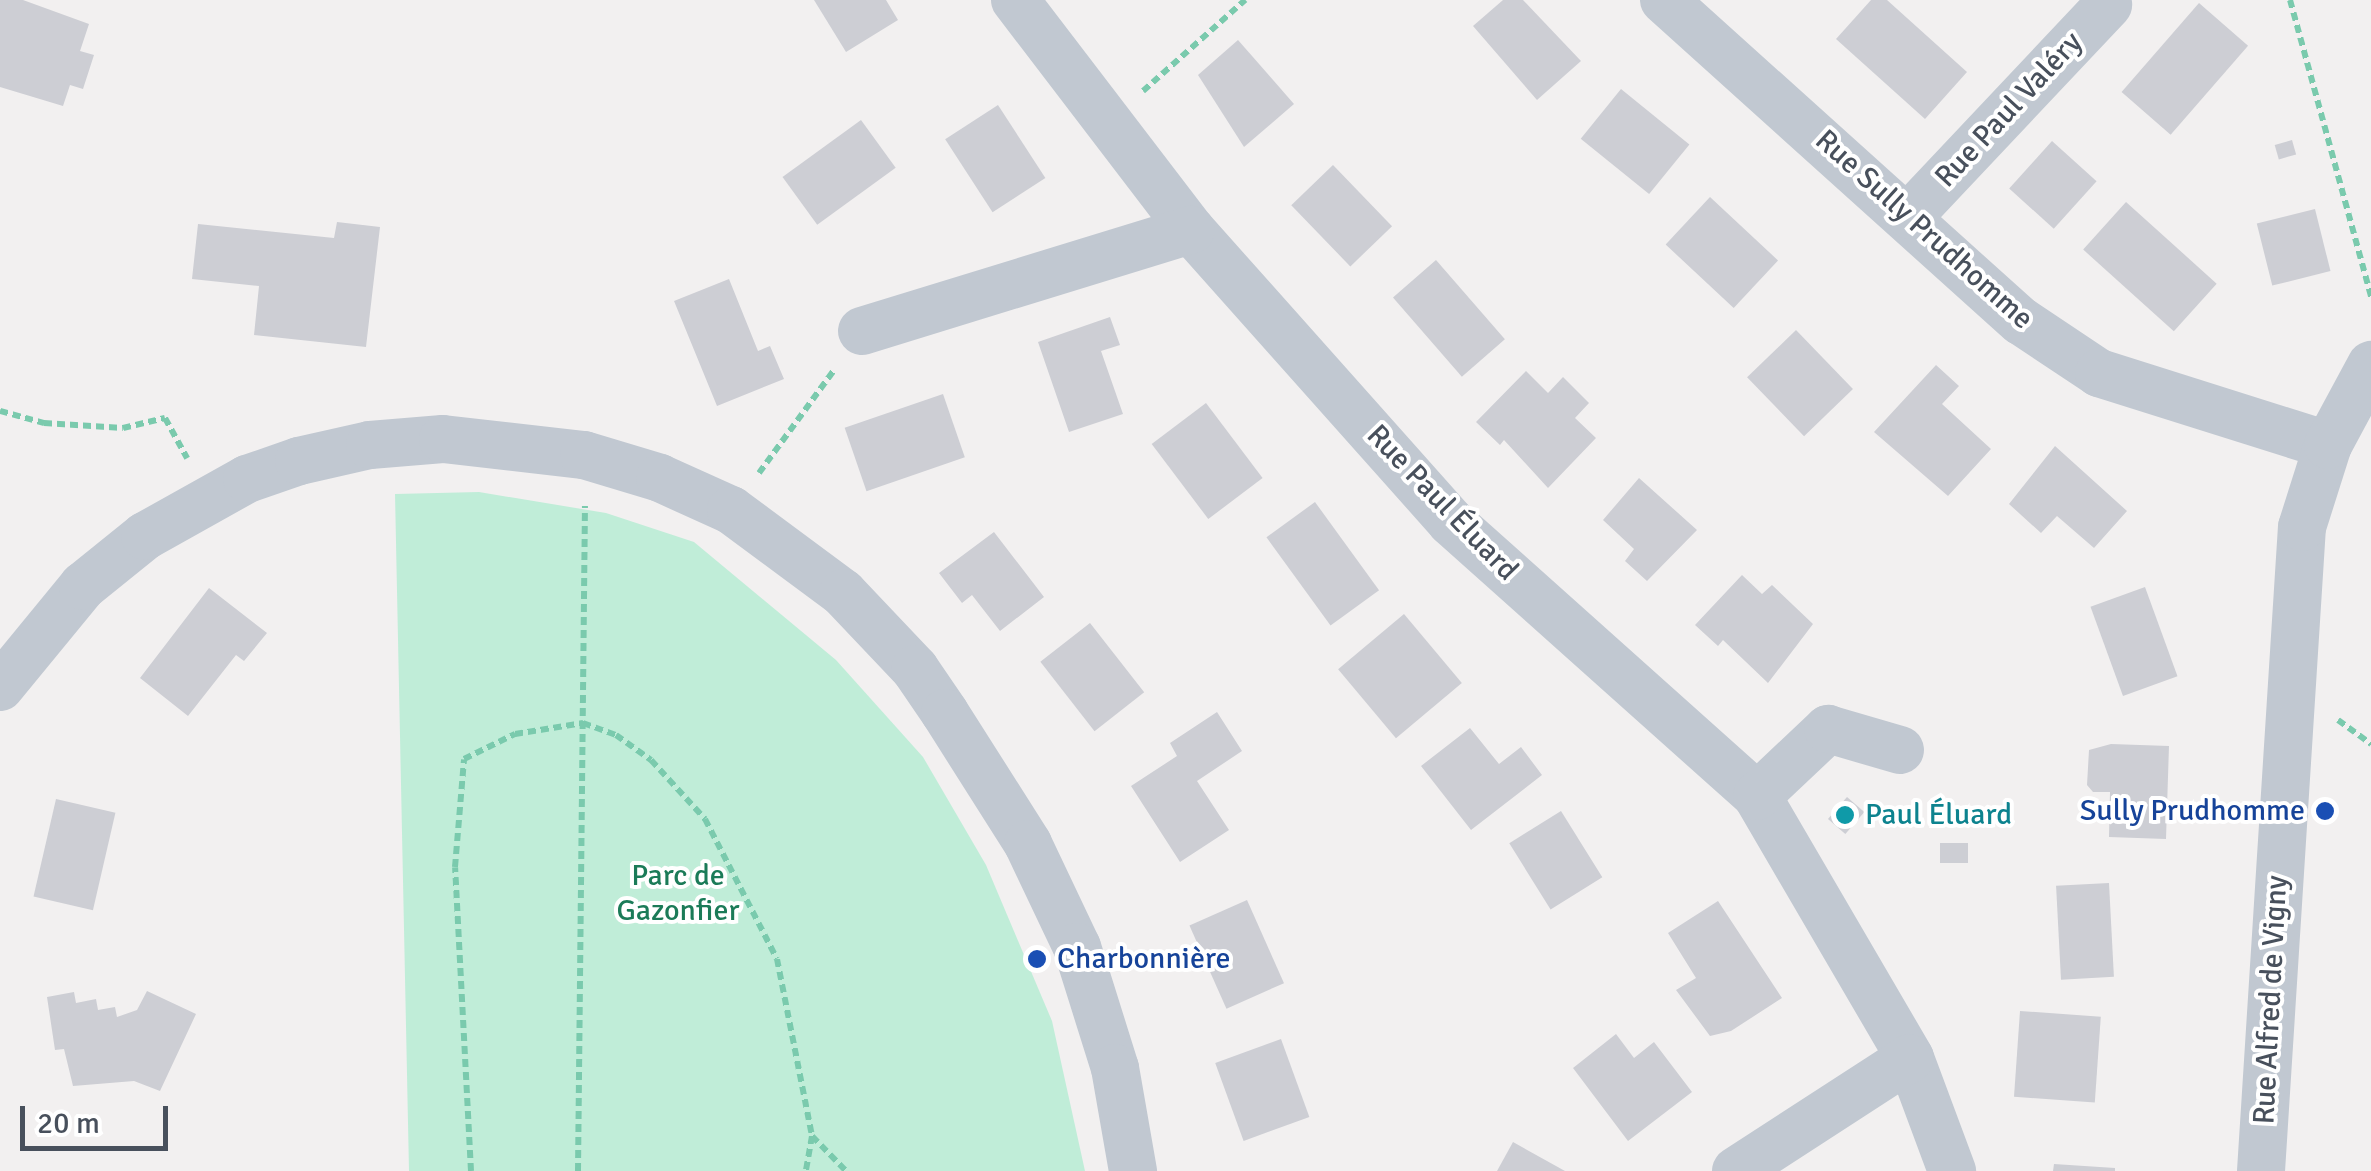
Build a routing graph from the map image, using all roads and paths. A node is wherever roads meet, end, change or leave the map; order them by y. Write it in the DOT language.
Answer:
graph roads {
  1 [pos="1016,0"];
  2 [pos="1245,0"];
  3 [pos="1664,0"];
  4 [pos="2290,0"];
  5 [pos="2108,5"];
  6 [pos="1109,122"];
  7 [pos="1910,215"];
  8 [pos="1192,230"];
  9 [pos="2371,297"];
  10 [pos="862,331"];
  11 [pos="2371,365"];
  12 [pos="0,411"];
  13 [pos="2328,445"];
  14 [pos="210,498"];
  15 [pos="732,510"];
  16 [pos="585,518"];
  17 [pos="0,687"];
  18 [pos="583,724"];
  19 [pos="1900,750"];
  20 [pos="1758,796"];
  21 [pos="1910,1058"];
  22 [pos="812,1136"];
  23 [pos="472,1171"];
  24 [pos="578,1171"];
  25 [pos="806,1171"];
  26 [pos="846,1171"];
  27 [pos="1133,1171"];
  28 [pos="1736,1171"];
  29 [pos="1952,1171"];
  30 [pos="2261,1171"];
  1 -- 6 [label="street, Rue Paul Éluard"];
  2 -- 6 [label="path"];
  3 -- 7 [label="street, Rue Sully Prudhomme"];
  4 -- 9 [label="path"];
  5 -- 7 [label="street, Rue Paul Valéry"];
  6 -- 8 [label="street, Rue Paul Éluard"];
  7 -- 13 [label="street, Rue Sully Prudhomme"];
  8 -- 10 [label="street"];
  8 -- 20 [label="street, Rue Paul Éluard"];
  10 -- 15 [label="path"];
  11 -- 13 [label="street, Rue Alfred de Vigny"];
  12 -- 14 [label="path"];
  13 -- 30 [label="street, Rue Alfred de Vigny"];
  14 -- 15 [label="street"];
  14 -- 17 [label="street"];
  15 -- 27 [label="street"];
  16 -- 18 [label="path"];
  18 -- 22 [label="path"];
  18 -- 23 [label="path"];
  18 -- 24 [label="path"];
  19 -- 20 [label="street"];
  20 -- 21 [label="street, Rue Paul Éluard"];
  21 -- 28 [label="street"];
  21 -- 29 [label="street, Rue Paul Éluard"];
  22 -- 25 [label="path"];
  22 -- 26 [label="path"];
}
